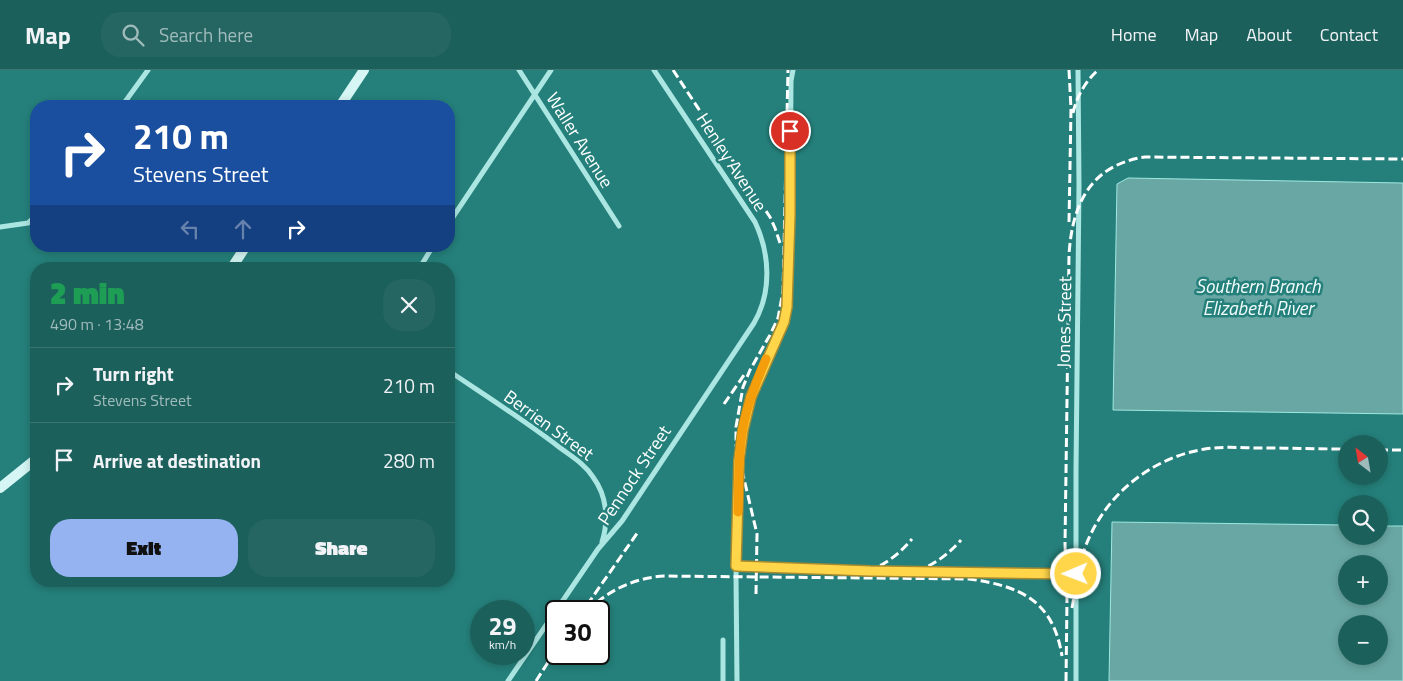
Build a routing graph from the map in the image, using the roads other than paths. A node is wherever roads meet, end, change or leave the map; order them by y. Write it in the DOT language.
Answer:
graph roads {
  1 [pos="148,70"];
  2 [pos="364,70"];
  3 [pos="519,70"];
  4 [pos="551,70"];
  5 [pos="654,70"];
  6 [pos="793,70"];
  7 [pos="1078,70"];
  8 [pos="535,95"];
  9 [pos="126,100"];
  10 [pos="344,100"];
  11 [pos="455,214"];
  12 [pos="30,221"];
  13 [pos="618,226"];
  14 [pos="0,227"];
  15 [pos="767,277"];
  16 [pos="455,375"];
  17 [pos="30,464"];
  18 [pos="0,488"];
  19 [pos="598,549"];
  20 [pos="736,566"];
  21 [pos="1076,574"];
  22 [pos="723,640"];
  23 [pos="508,681"];
  24 [pos="724,681"];
  25 [pos="737,681"];
  26 [pos="1076,681"];
  1 -- 9 [label="street"];
  2 -- 10 [label="main road"];
  3 -- 8 [label="street, Waller Avenue"];
  4 -- 8 [label="street"];
  5 -- 15 [label="street, Henley Avenue"];
  6 -- 20 [label="street"];
  7 -- 21 [label="street, Jones Street"];
  8 -- 11 [label="street"];
  8 -- 13 [label="street, Waller Avenue"];
  12 -- 14 [label="street"];
  15 -- 19 [label="street, Pennock Street"];
  16 -- 19 [label="street, Berrien Street"];
  17 -- 18 [label="main road"];
  19 -- 23 [label="street, Pennock Street"];
  20 -- 21 [label="street"];
  20 -- 25 [label="street"];
  21 -- 26 [label="street, Jones Street"];
  22 -- 24 [label="street"];
}
